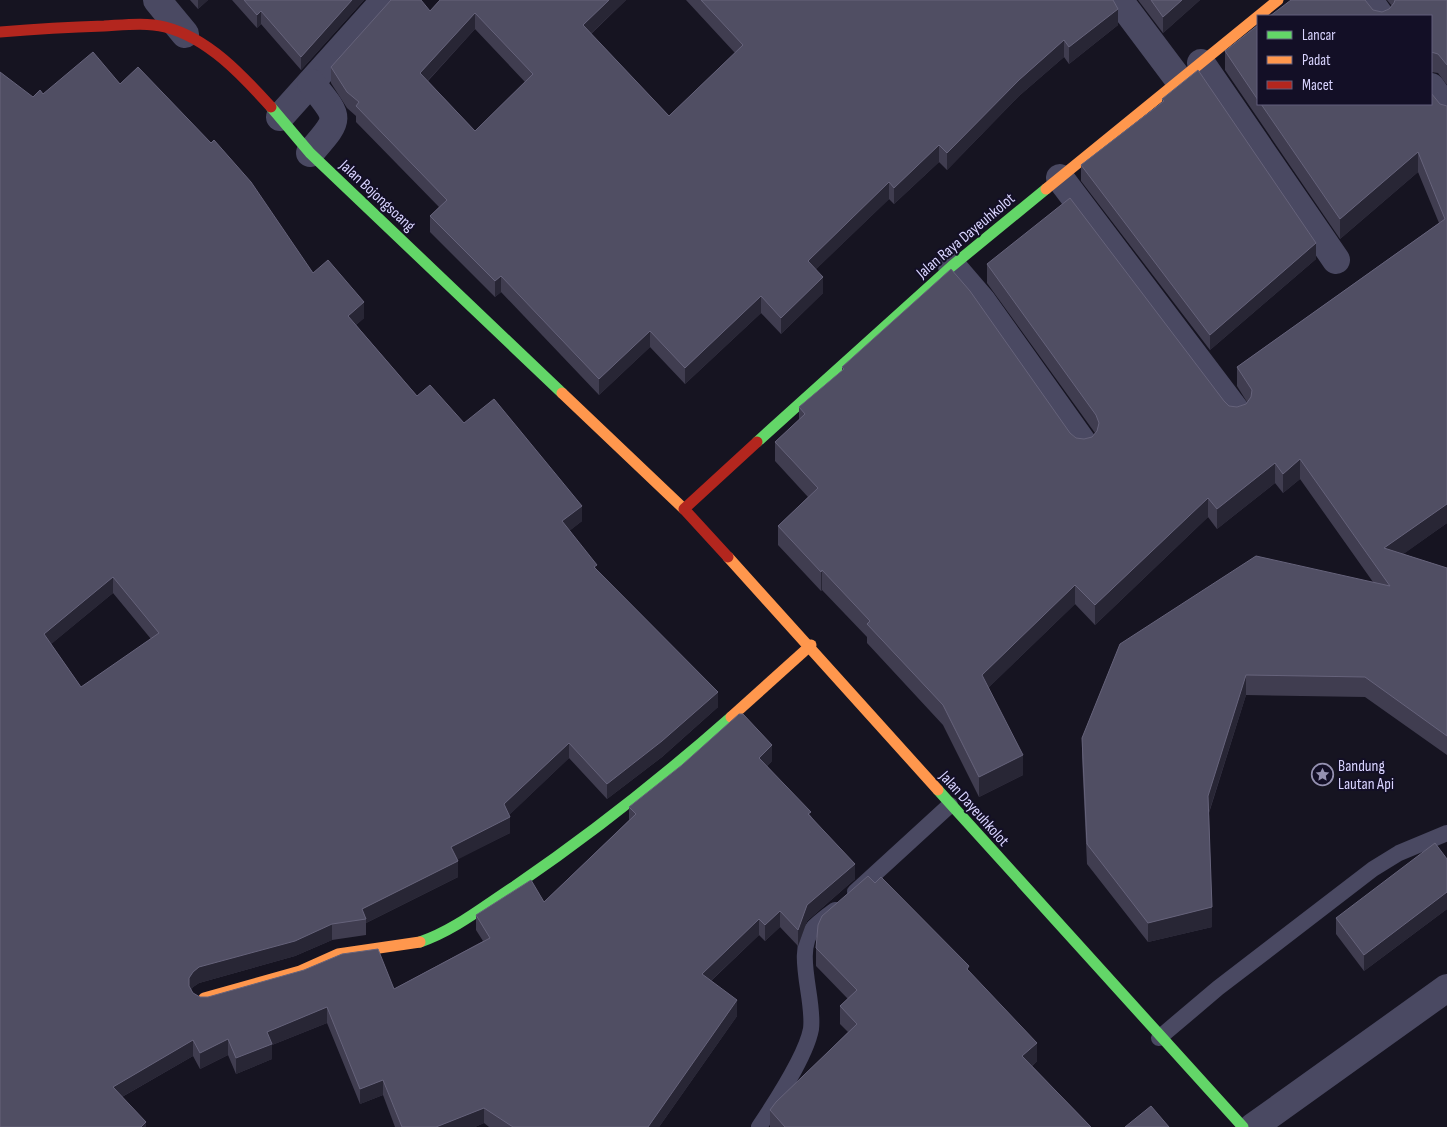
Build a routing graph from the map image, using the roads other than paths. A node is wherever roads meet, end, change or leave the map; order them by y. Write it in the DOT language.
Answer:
graph roads {
  1 [pos="157,0"];
  2 [pos="385,0"];
  3 [pos="1119,0"];
  4 [pos="1278,0"];
  5 [pos="1369,0"];
  6 [pos="1260,15"];
  7 [pos="1379,15"];
  8 [pos="1257,17"];
  9 [pos="0,32"];
  10 [pos="185,34"];
  11 [pos="1201,63"];
  12 [pos="1179,80"];
  13 [pos="311,83"];
  14 [pos="1432,88"];
  15 [pos="1447,110"];
  16 [pos="280,117"];
  17 [pos="310,153"];
  18 [pos="1060,178"];
  19 [pos="1336,260"];
  20 [pos="952,266"];
  21 [pos="1236,411"];
  22 [pos="1083,443"];
  23 [pos="684,509"];
  24 [pos="811,645"];
  25 [pos="950,805"];
  26 [pos="1447,833"];
  27 [pos="1447,988"];
  28 [pos="204,998"];
  29 [pos="1159,1038"];
  30 [pos="759,1127"];
  31 [pos="1243,1127"];
  32 [pos="1253,1127"];
  1 -- 10 [label="street"];
  2 -- 13 [label="street"];
  3 -- 12 [label="street"];
  4 -- 6 [label="main road, Jalan Raya Dayeuhkolot"];
  5 -- 7 [label="street"];
  8 -- 11 [label="main road, Jalan Raya Dayeuhkolot"];
  9 -- 10 [label="main road, Jalan Bojongsoang"];
  10 -- 16 [label="main road, Jalan Bojongsoang"];
  11 -- 12 [label="main road, Jalan Raya Dayeuhkolot"];
  11 -- 19 [label="street"];
  12 -- 18 [label="main road, Jalan Raya Dayeuhkolot"];
  13 -- 16 [label="street"];
  13 -- 17 [label="street"];
  14 -- 15 [label="street"];
  16 -- 17 [label="main road, Jalan Bojongsoang"];
  17 -- 23 [label="main road, Jalan Bojongsoang"];
  18 -- 20 [label="main road, Jalan Raya Dayeuhkolot"];
  18 -- 21 [label="street"];
  20 -- 22 [label="street"];
  20 -- 23 [label="main road, Jalan Raya Dayeuhkolot"];
  23 -- 24 [label="main road, Jalan Dayeuhkolot"];
  24 -- 25 [label="main road, Jalan Dayeuhkolot"];
  24 -- 28 [label="main road"];
  25 -- 29 [label="main road, Jalan Dayeuhkolot"];
  25 -- 30 [label="lane"];
  26 -- 29 [label="lane"];
  27 -- 32 [label="street"];
  29 -- 31 [label="main road, Jalan Dayeuhkolot"];
}
